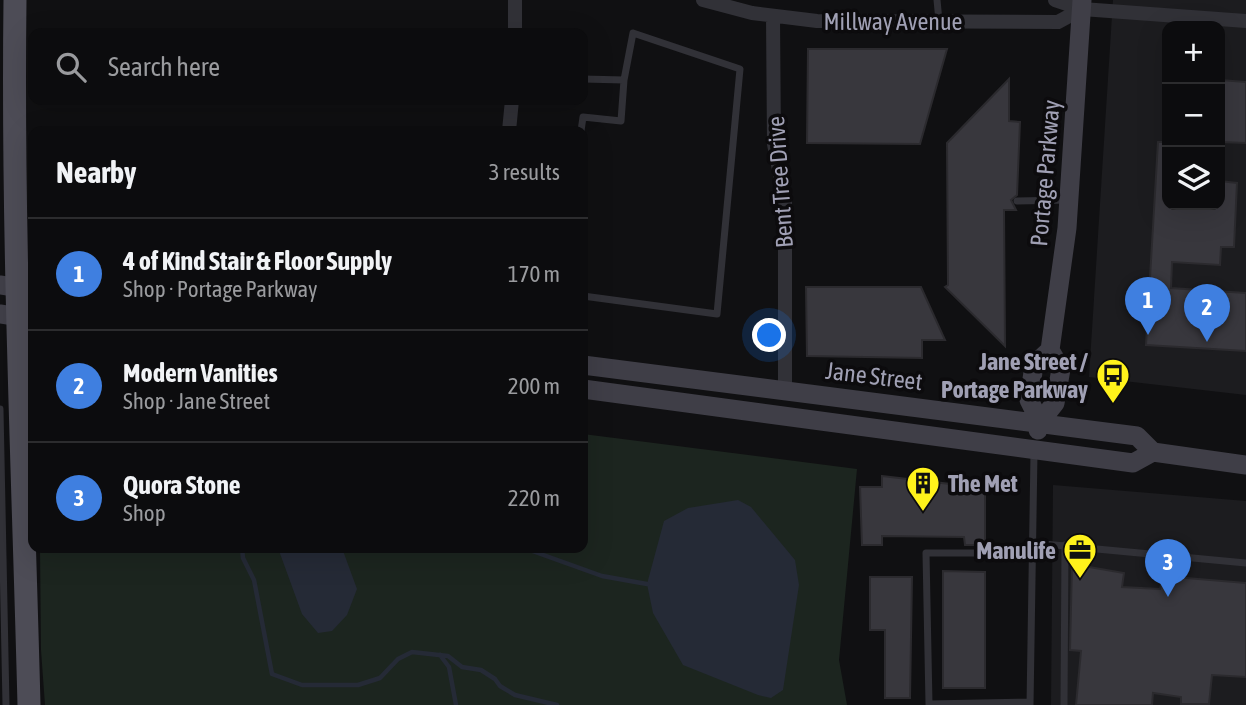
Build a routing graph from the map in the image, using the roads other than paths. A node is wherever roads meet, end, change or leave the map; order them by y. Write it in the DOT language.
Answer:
graph roads {
  1 [pos="15,0"];
  2 [pos="515,0"];
  3 [pos="703,0"];
  4 [pos="937,0"];
  5 [pos="1055,0"];
  6 [pos="1082,5"];
  7 [pos="773,17"];
  8 [pos="939,21"];
  9 [pos="1246,21"];
  10 [pos="514,28"];
  11 [pos="0,57"];
  12 [pos="588,79"];
  13 [pos="624,80"];
  14 [pos="512,105"];
  15 [pos="509,126"];
  16 [pos="582,126"];
  17 [pos="13,130"];
  18 [pos="1068,200"];
  19 [pos="1017,201"];
  20 [pos="17,288"];
  21 [pos="588,297"];
  22 [pos="17,316"];
  23 [pos="1050,349"];
  24 [pos="588,366"];
  25 [pos="588,390"];
  26 [pos="785,390"];
  27 [pos="0,409"];
  28 [pos="1040,422"];
  29 [pos="1034,448"];
  30 [pos="1153,452"];
  31 [pos="1246,465"];
  32 [pos="1033,543"];
  33 [pos="1065,545"];
  34 [pos="1033,553"];
  35 [pos="1246,563"];
  36 [pos="1030,703"];
  37 [pos="6,705"];
  38 [pos="29,705"];
  39 [pos="1064,705"];
  1 -- 17 [label="main road"];
  2 -- 10 [label="street"];
  3 -- 7 [label="street, Millway Avenue"];
  4 -- 8 [label="lane"];
  5 -- 6 [label="street, Millway Avenue"];
  6 -- 8 [label="street, Millway Avenue"];
  6 -- 9 [label="street, Millway Avenue"];
  6 -- 18 [label="main road, Portage Parkway"];
  7 -- 8 [label="street, Millway Avenue"];
  7 -- 26 [label="street, Bent Tree Drive"];
  11 -- 17 [label="main road"];
  12 -- 13 [label="lane"];
  13 -- 16 [label="lane"];
  13 -- 21 [label="lane"];
  14 -- 15 [label="street"];
  17 -- 20 [label="main road"];
  18 -- 19 [label="lane"];
  18 -- 23 [label="main road, Portage Parkway"];
  20 -- 22 [label="main road"];
  22 -- 38 [label="main road"];
  23 -- 28 [label="main road, Portage Parkway"];
  23 -- 28 [label="main road, Portage Parkway"];
  24 -- 26 [label="main road, Jane Street"];
  25 -- 29 [label="main road, Jane Street"];
  26 -- 28 [label="main road, Jane Street"];
  27 -- 37 [label="lane"];
  28 -- 29 [label="main road, Portage Parkway"];
  28 -- 30 [label="main road, Jane Street"];
  29 -- 30 [label="main road, Jane Street"];
  29 -- 32 [label="lane"];
  30 -- 31 [label="main road, Jane Street"];
  32 -- 33 [label="lane"];
  32 -- 34 [label="lane"];
  33 -- 35 [label="lane"];
  33 -- 39 [label="lane"];
  34 -- 36 [label="lane"];
  34 -- 36 [label="lane"];
}
